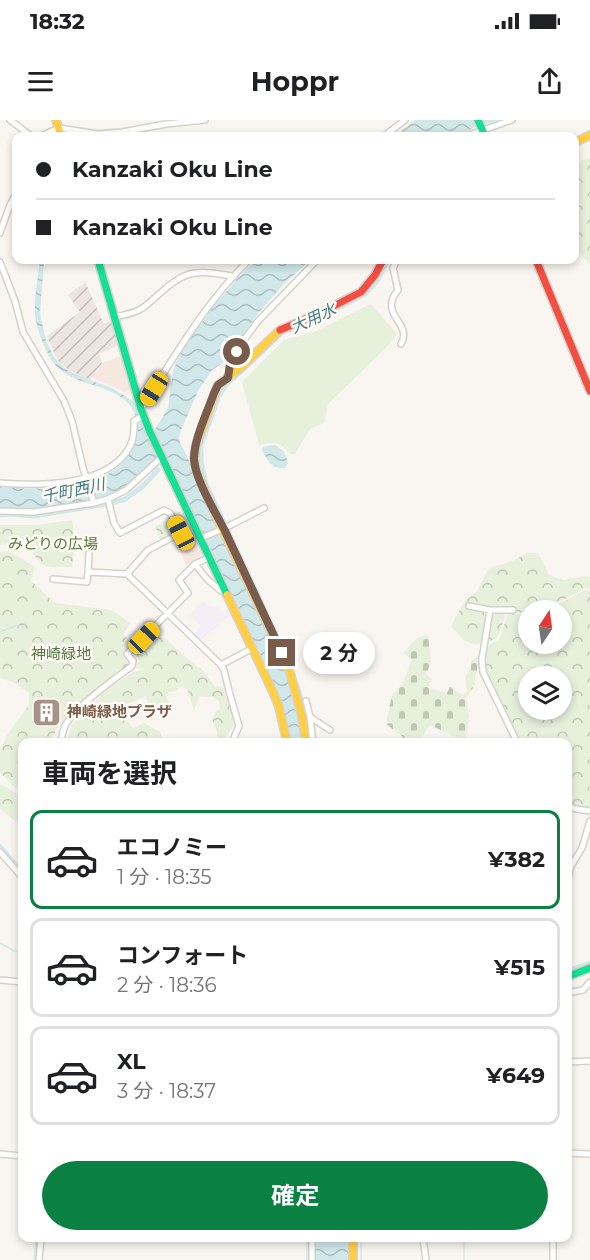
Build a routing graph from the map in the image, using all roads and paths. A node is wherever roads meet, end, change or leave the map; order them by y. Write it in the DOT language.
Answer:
graph roads {
  1 [pos="10,120"];
  2 [pos="205,120"];
  3 [pos="405,120"];
  4 [pos="512,120"];
  5 [pos="57,124"];
  6 [pos="482,129"];
  7 [pos="26,132"];
  8 [pos="90,132"];
  9 [pos="122,132"];
  10 [pos="389,132"];
  11 [pos="12,201"];
  12 [pos="0,233"];
  13 [pos="0,262"];
  14 [pos="99,264"];
  15 [pos="245,264"];
  16 [pos="313,264"];
  17 [pos="381,264"];
  18 [pos="395,264"];
  19 [pos="538,264"];
  20 [pos="232,276"];
  21 [pos="114,317"];
  22 [pos="401,344"];
  23 [pos="228,378"];
  24 [pos="590,391"];
  25 [pos="142,414"];
  26 [pos="161,456"];
  27 [pos="86,478"];
  28 [pos="0,483"];
  29 [pos="109,502"];
  30 [pos="94,503"];
  31 [pos="264,508"];
  32 [pos="0,511"];
  33 [pos="195,527"];
  34 [pos="224,528"];
  35 [pos="181,533"];
  36 [pos="202,538"];
  37 [pos="89,554"];
  38 [pos="210,557"];
  39 [pos="195,564"];
  40 [pos="88,572"];
  41 [pos="127,574"];
  42 [pos="54,579"];
  43 [pos="226,591"];
  44 [pos="469,606"];
  45 [pos="490,610"];
  46 [pos="513,610"];
  47 [pos="168,614"];
  48 [pos="253,648"];
  49 [pos="221,665"];
  50 [pos="306,701"];
  51 [pos="306,717"];
  52 [pos="330,730"];
  53 [pos="62,738"];
  54 [pos="234,738"];
  55 [pos="286,738"];
  56 [pos="306,738"];
  57 [pos="312,738"];
  58 [pos="515,738"];
  59 [pos="572,807"];
  60 [pos="589,811"];
  61 [pos="590,820"];
  62 [pos="0,852"];
  63 [pos="572,864"];
  64 [pos="18,872"];
  65 [pos="590,968"];
  66 [pos="572,975"];
  67 [pos="0,980"];
  68 [pos="18,982"];
  69 [pos="590,982"];
  70 [pos="572,992"];
  71 [pos="590,1061"];
  72 [pos="572,1062"];
  73 [pos="572,1153"];
  74 [pos="0,1154"];
  75 [pos="590,1154"];
  76 [pos="18,1156"];
  77 [pos="41,1242"];
  78 [pos="312,1242"];
  79 [pos="353,1242"];
  80 [pos="424,1242"];
  81 [pos="553,1242"];
  82 [pos="39,1260"];
  83 [pos="312,1260"];
  84 [pos="353,1260"];
  85 [pos="426,1260"];
  86 [pos="553,1260"];
  1 -- 7 [label="street"];
  2 -- 9 [label="street"];
  3 -- 10 [label="street"];
  4 -- 6 [label="street"];
  5 -- 8 [label="street"];
  11 -- 12 [label="street"];
  13 -- 27 [label="street"];
  14 -- 21 [label="main road"];
  15 -- 20 [label="street"];
  16 -- 23 [label="street"];
  17 -- 23 [label="main road"];
  18 -- 22 [label="street"];
  19 -- 24 [label="main road"];
  20 -- 21 [label="street"];
  20 -- 25 [label="street"];
  21 -- 25 [label="main road"];
  23 -- 34 [label="main road"];
  25 -- 26 [label="main road"];
  25 -- 27 [label="street"];
  26 -- 29 [label="street"];
  26 -- 33 [label="main road"];
  27 -- 28 [label="street"];
  27 -- 30 [label="street"];
  29 -- 30 [label="street"];
  29 -- 35 [label="street"];
  30 -- 32 [label="street"];
  31 -- 34 [label="street"];
  33 -- 35 [label="street"];
  33 -- 36 [label="main road"];
  34 -- 36 [label="street"];
  34 -- 51 [label="main road"];
  35 -- 41 [label="street"];
  36 -- 38 [label="main road"];
  37 -- 40 [label="street"];
  38 -- 39 [label="street"];
  38 -- 43 [label="main road"];
  39 -- 43 [label="street"];
  39 -- 47 [label="street"];
  40 -- 41 [label="street"];
  40 -- 42 [label="street"];
  41 -- 47 [label="street"];
  43 -- 48 [label="main road"];
  44 -- 45 [label="street"];
  45 -- 46 [label="street"];
  45 -- 58 [label="street"];
  47 -- 49 [label="street"];
  47 -- 53 [label="street"];
  48 -- 49 [label="street"];
  48 -- 55 [label="main road"];
  49 -- 54 [label="street"];
  50 -- 51 [label="street"];
  51 -- 52 [label="street"];
  51 -- 56 [label="main road"];
  51 -- 57 [label="street"];
  59 -- 60 [label="street"];
  60 -- 61 [label="street"];
  61 -- 63 [label="street"];
  62 -- 64 [label="street"];
  65 -- 66 [label="main road"];
  67 -- 68 [label="street"];
  69 -- 70 [label="street"];
  71 -- 72 [label="street"];
  73 -- 75 [label="street"];
  74 -- 76 [label="street"];
  77 -- 82 [label="street"];
  78 -- 83 [label="street"];
  79 -- 84 [label="main road"];
  80 -- 85 [label="street"];
  81 -- 86 [label="street"];
}
